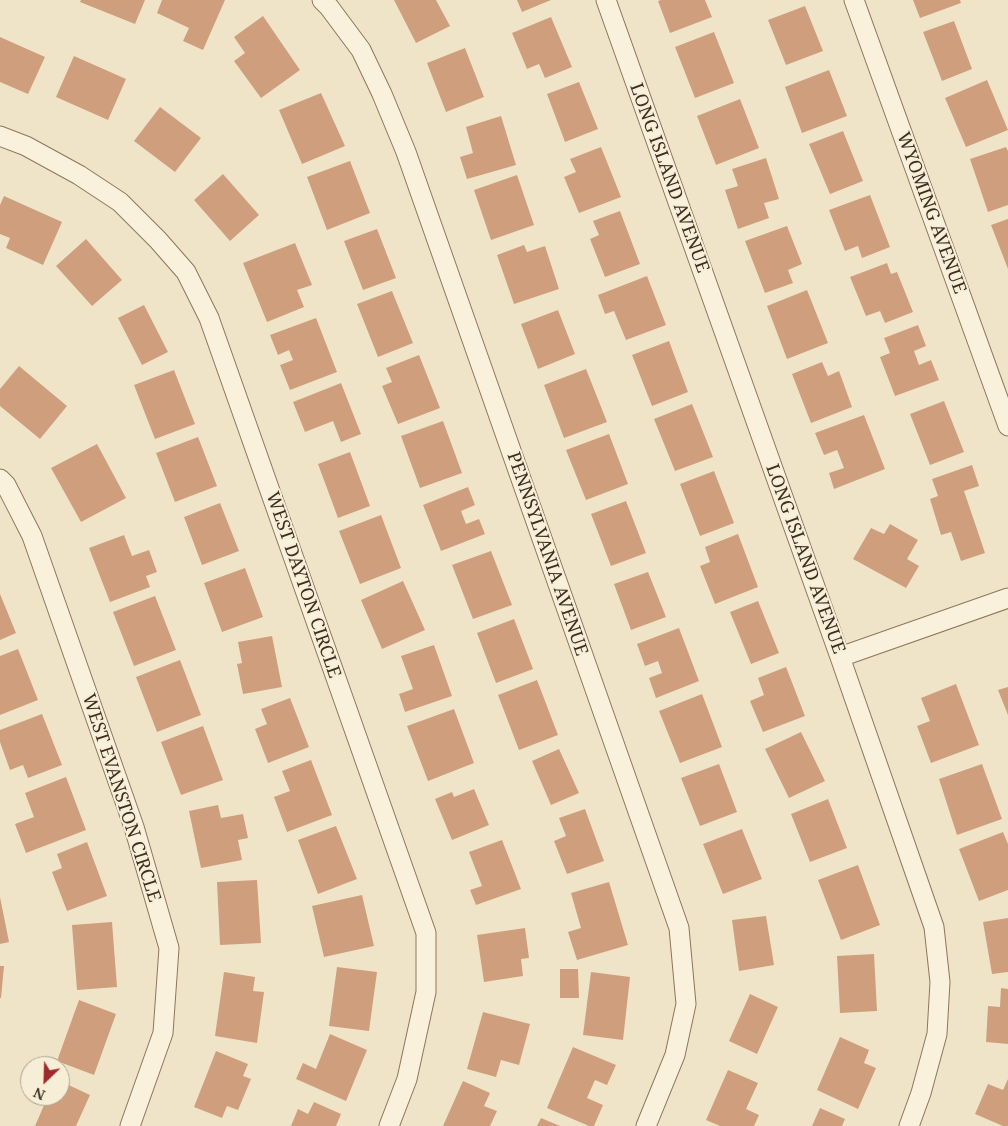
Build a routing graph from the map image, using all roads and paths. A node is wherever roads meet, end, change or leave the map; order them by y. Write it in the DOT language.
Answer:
graph roads {
  1 [pos="322,0"];
  2 [pos="606,0"];
  3 [pos="854,0"];
  4 [pos="0,136"];
  5 [pos="1008,426"];
  6 [pos="0,479"];
  7 [pos="1008,598"];
  8 [pos="840,657"];
  9 [pos="130,1126"];
  10 [pos="388,1126"];
  11 [pos="646,1126"];
  12 [pos="909,1126"];
  1 -- 11 [label="street, PENNSYLVANIA AVENUE"];
  2 -- 8 [label="street, LONG ISLAND AVENUE"];
  3 -- 5 [label="street, WYOMING AVENUE"];
  4 -- 10 [label="street, WEST DAYTON CIRCLE"];
  6 -- 9 [label="street, WEST EVANSTON CIRCLE"];
  7 -- 8 [label="street"];
  8 -- 12 [label="street, LONG ISLAND AVENUE"];
}
